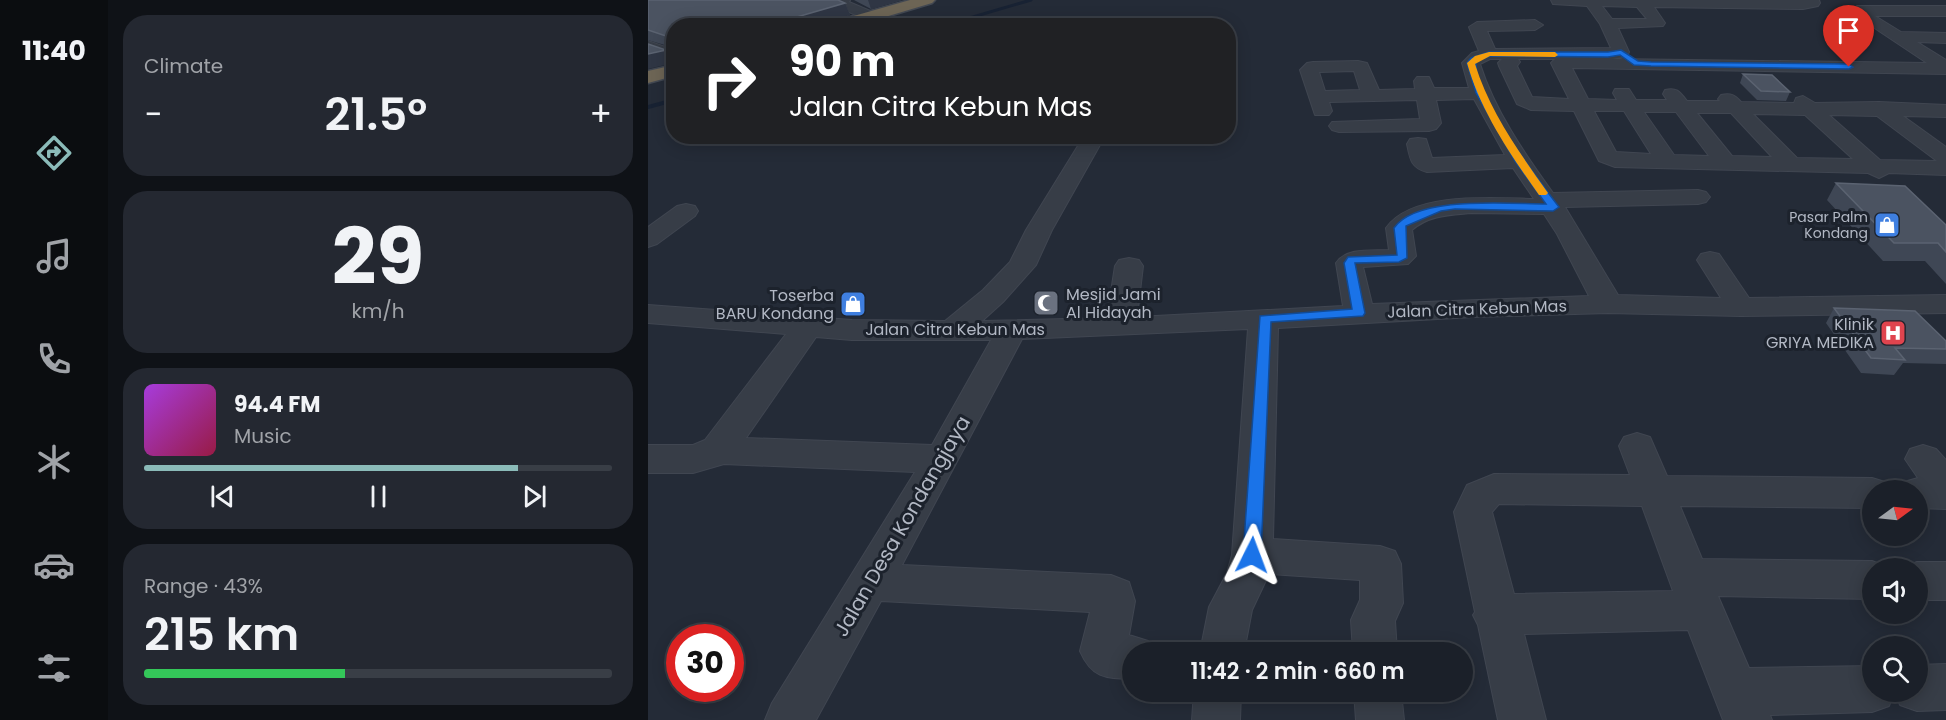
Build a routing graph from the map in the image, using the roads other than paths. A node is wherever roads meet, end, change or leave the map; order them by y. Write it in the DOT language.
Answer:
graph roads {
  1 [pos="843,0"];
  2 [pos="927,0"];
  3 [pos="941,0"];
  4 [pos="1812,0"];
  5 [pos="1558,1"];
  6 [pos="1591,1"];
  7 [pos="1946,1"];
  8 [pos="1641,2"];
  9 [pos="1946,11"];
  10 [pos="870,16"];
  11 [pos="863,18"];
  12 [pos="878,18"];
  13 [pos="1608,24"];
  14 [pos="1876,24"];
  15 [pos="1535,25"];
  16 [pos="1946,25"];
  17 [pos="1899,37"];
  18 [pos="1946,38"];
  19 [pos="648,46"];
  20 [pos="1946,52"];
  21 [pos="666,53"];
  22 [pos="1489,54"];
  23 [pos="1921,59"];
  24 [pos="1636,60"];
  25 [pos="1511,62"];
  26 [pos="1602,63"];
  27 [pos="1698,64"];
  28 [pos="1761,66"];
  29 [pos="1826,66"];
  30 [pos="1873,67"];
  31 [pos="1946,68"];
  32 [pos="666,72"];
  33 [pos="648,77"];
  34 [pos="666,77"];
  35 [pos="648,82"];
  36 [pos="1946,84"];
  37 [pos="1425,88"];
  38 [pos="1480,93"];
  39 [pos="1371,95"];
  40 [pos="1582,105"];
  41 [pos="1630,106"];
  42 [pos="1682,106"];
  43 [pos="1735,107"];
  44 [pos="1810,108"];
  45 [pos="1882,110"];
  46 [pos="1943,113"];
  47 [pos="1339,126"];
  48 [pos="1090,144"];
  49 [pos="1418,144"];
  50 [pos="1946,157"];
  51 [pos="1519,161"];
  52 [pos="1668,163"];
  53 [pos="1726,163"];
  54 [pos="1790,163"];
  55 [pos="1873,165"];
  56 [pos="1946,168"];
  57 [pos="1898,189"];
  58 [pos="1698,197"];
  59 [pos="1551,204"];
  60 [pos="686,211"];
  61 [pos="648,238"];
  62 [pos="1710,260"];
  63 [pos="1129,266"];
  64 [pos="1608,304"];
  65 [pos="1741,307"];
  66 [pos="1932,312"];
  67 [pos="1359,313"];
  68 [pos="648,314"];
  69 [pos="1264,318"];
  70 [pos="807,327"];
  71 [pos="1121,327"];
  72 [pos="1012,330"];
  73 [pos="952,331"];
  74 [pos="1637,446"];
  75 [pos="718,450"];
  76 [pos="648,459"];
  77 [pos="942,459"];
  78 [pos="1929,479"];
  79 [pos="1653,490"];
  80 [pos="1862,493"];
  81 [pos="1946,494"];
  82 [pos="1252,555"];
  83 [pos="1862,581"];
  84 [pos="1928,581"];
  85 [pos="1946,581"];
  86 [pos="870,582"];
  87 [pos="1696,593"];
  88 [pos="1495,615"];
  89 [pos="1224,642"];
  90 [pos="1374,642"];
  91 [pos="1122,657"];
  92 [pos="1946,687"];
  93 [pos="1928,688"];
  94 [pos="1862,690"];
  95 [pos="1217,702"];
  96 [pos="1379,702"];
  97 [pos="1742,706"];
  98 [pos="789,720"];
  99 [pos="1216,720"];
  100 [pos="1380,720"];
  101 [pos="1522,720"];
  1 -- 10 [label="street"];
  2 -- 10 [label="highway"];
  3 -- 12 [label="highway"];
  4 -- 8 [label="street"];
  5 -- 6 [label="street"];
  6 -- 8 [label="street"];
  6 -- 13 [label="street"];
  7 -- 9 [label="street"];
  8 -- 13 [label="street"];
  9 -- 14 [label="street"];
  10 -- 11 [label="highway"];
  13 -- 24 [label="street"];
  14 -- 16 [label="street"];
  14 -- 17 [label="street"];
  15 -- 22 [label="street"];
  17 -- 18 [label="street"];
  17 -- 23 [label="street"];
  19 -- 21 [label="street"];
  20 -- 23 [label="street"];
  22 -- 24 [label="street"];
  22 -- 38 [label="street"];
  23 -- 30 [label="street"];
  23 -- 31 [label="street"];
  23 -- 36 [label="street"];
  24 -- 26 [label="street"];
  24 -- 27 [label="street"];
  24 -- 42 [label="street"];
  25 -- 40 [label="street"];
  26 -- 40 [label="street"];
  26 -- 41 [label="street"];
  27 -- 28 [label="street"];
  27 -- 43 [label="street"];
  28 -- 29 [label="street"];
  28 -- 44 [label="street"];
  29 -- 30 [label="street"];
  29 -- 45 [label="street"];
  30 -- 46 [label="street"];
  32 -- 33 [label="highway"];
  34 -- 35 [label="highway"];
  37 -- 38 [label="street"];
  37 -- 39 [label="street"];
  37 -- 47 [label="street"];
  38 -- 51 [label="street"];
  39 -- 39 [label="street"];
  40 -- 41 [label="street"];
  40 -- 52 [label="street"];
  41 -- 42 [label="street"];
  41 -- 52 [label="street"];
  42 -- 43 [label="street"];
  42 -- 53 [label="street"];
  43 -- 44 [label="street"];
  43 -- 54 [label="street"];
  44 -- 45 [label="street"];
  44 -- 55 [label="street"];
  45 -- 46 [label="street"];
  45 -- 50 [label="street"];
  48 -- 73 [label="street"];
  49 -- 51 [label="street"];
  51 -- 59 [label="street"];
  52 -- 53 [label="street"];
  53 -- 54 [label="street"];
  54 -- 55 [label="street"];
  55 -- 56 [label="street"];
  55 -- 57 [label="street"];
  58 -- 59 [label="street"];
  59 -- 64 [label="street"];
  59 -- 67 [label="street"];
  60 -- 61 [label="street"];
  62 -- 65 [label="street"];
  63 -- 71 [label="street"];
  64 -- 65 [label="street, Jalan Citra Kebun Mas"];
  64 -- 67 [label="street, Jalan Citra Kebun Mas"];
  65 -- 66 [label="street, Jalan Citra Kebun Mas"];
  67 -- 69 [label="street, Jalan Citra Kebun Mas"];
  68 -- 70 [label="street, Jalan Citra Kebun Mas"];
  69 -- 71 [label="street, Jalan Citra Kebun Mas"];
  69 -- 82 [label="street"];
  70 -- 73 [label="street, Jalan Citra Kebun Mas"];
  70 -- 75 [label="street"];
  71 -- 72 [label="street, Jalan Citra Kebun Mas"];
  72 -- 73 [label="street, Jalan Citra Kebun Mas"];
  72 -- 77 [label="street, Jalan Desa Kondangjaya"];
  74 -- 79 [label="street"];
  75 -- 76 [label="street"];
  75 -- 77 [label="street"];
  77 -- 86 [label="street, Jalan Desa Kondangjaya"];
  78 -- 81 [label="street"];
  79 -- 80 [label="street"];
  79 -- 87 [label="street"];
  79 -- 88 [label="street"];
  82 -- 89 [label="street"];
  82 -- 90 [label="street"];
  83 -- 87 [label="street"];
  84 -- 85 [label="street"];
  86 -- 91 [label="street"];
  86 -- 98 [label="street, Jalan Desa Kondangjaya"];
  87 -- 88 [label="street"];
  87 -- 97 [label="street"];
  88 -- 101 [label="street"];
  92 -- 93 [label="street"];
  94 -- 97 [label="street"];
  95 -- 99 [label="street"];
  96 -- 100 [label="street"];
}
